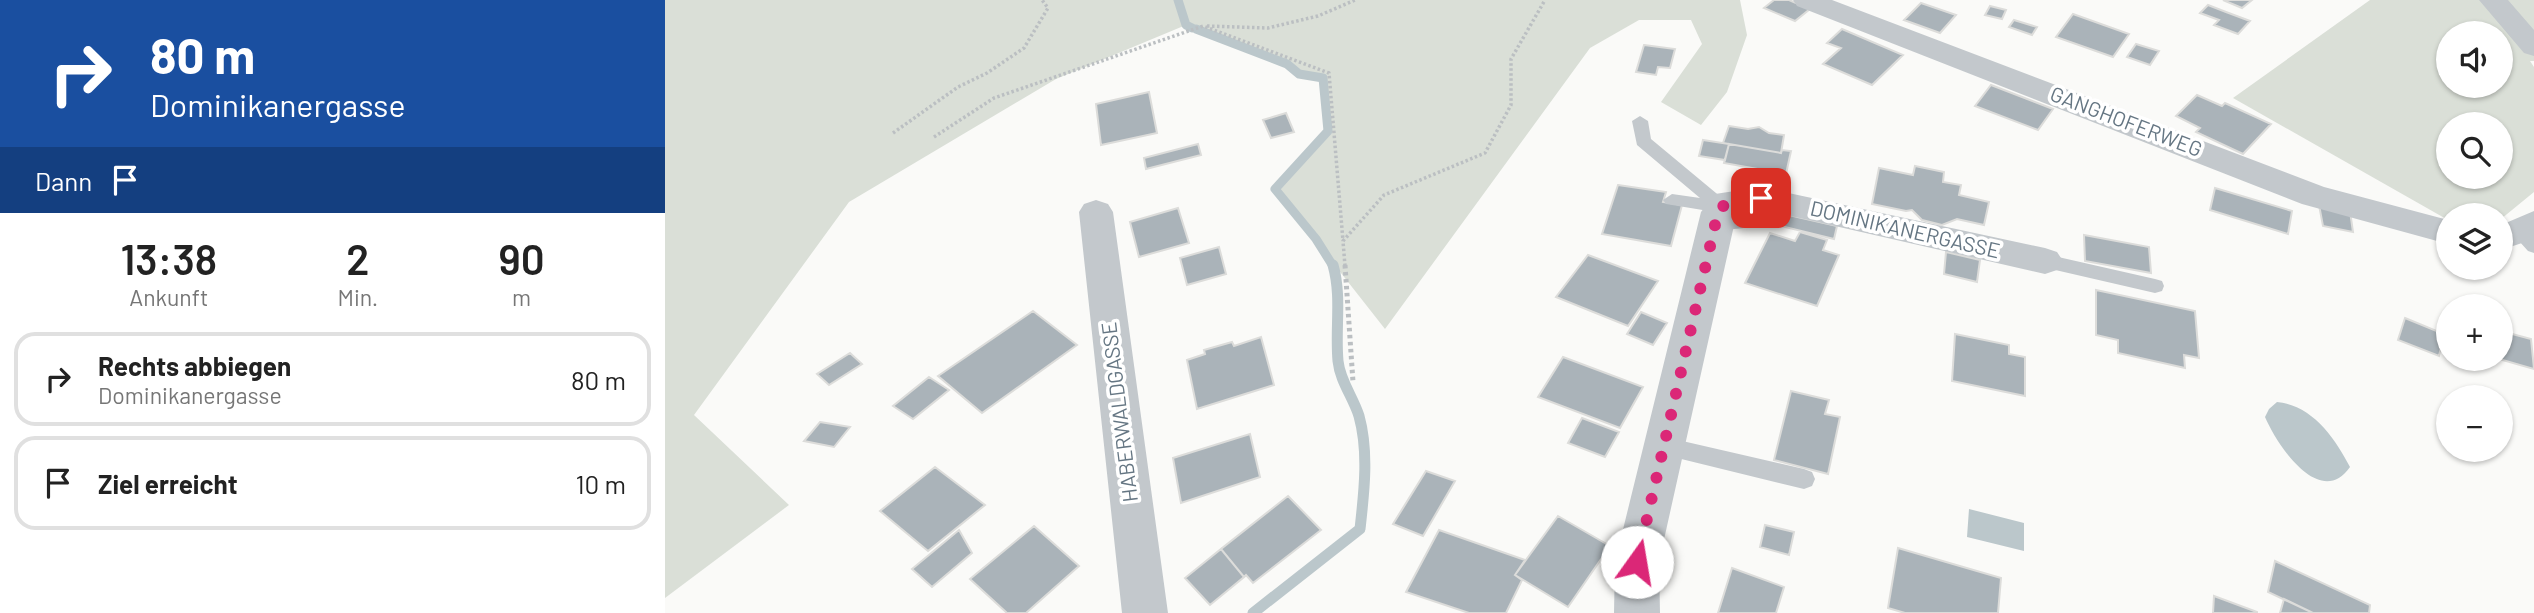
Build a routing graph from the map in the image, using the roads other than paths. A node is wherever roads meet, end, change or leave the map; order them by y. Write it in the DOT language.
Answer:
graph roads {
  1 [pos="1807,0"];
  2 [pos="2493,0"];
  3 [pos="2534,47"];
  4 [pos="1640,121"];
  5 [pos="1672,200"];
  6 [pos="1096,212"];
  7 [pos="1718,216"];
  8 [pos="1776,220"];
  9 [pos="2436,229"];
  10 [pos="2045,261"];
  11 [pos="2155,286"];
  12 [pos="1665,446"];
  13 [pos="1804,479"];
  14 [pos="1145,613"];
  15 [pos="1637,613"];
  1 -- 9 [label="street, GANGHOFERWEG"];
  2 -- 3 [label="street"];
  4 -- 7 [label="lane"];
  5 -- 7 [label="lane"];
  6 -- 14 [label="street, HABERWALDGASSE"];
  7 -- 8 [label="lane"];
  7 -- 10 [label="street, DOMINIKANERGASSE"];
  7 -- 12 [label="street"];
  10 -- 11 [label="lane"];
  12 -- 13 [label="lane"];
  12 -- 15 [label="street"];
}
